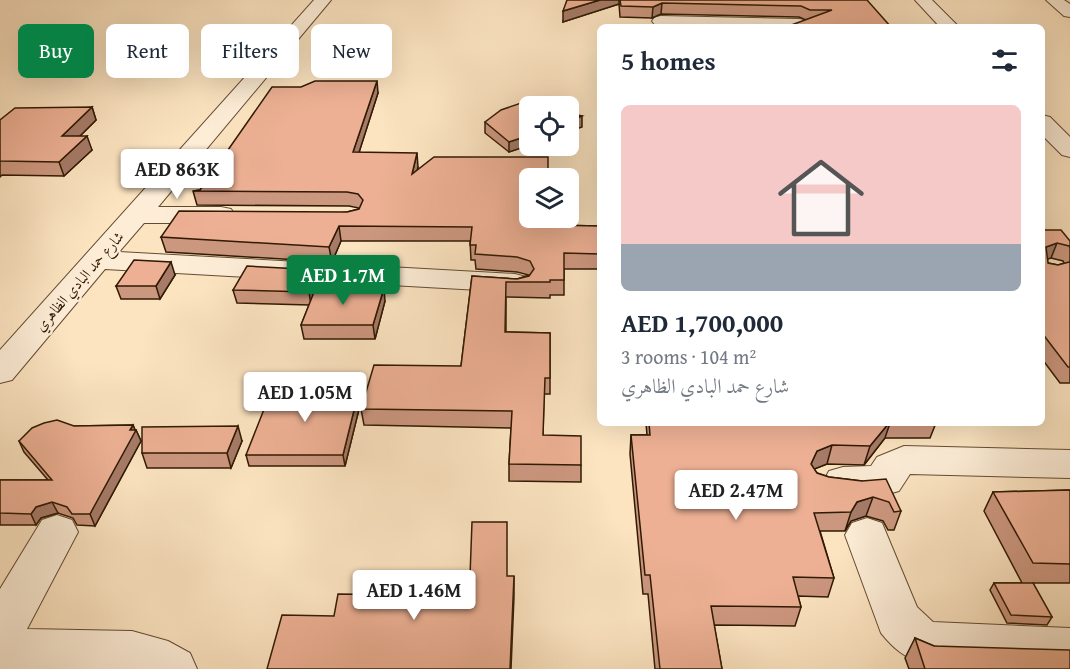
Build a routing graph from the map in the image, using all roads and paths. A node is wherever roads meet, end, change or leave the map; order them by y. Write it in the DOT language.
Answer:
graph roads {
  1 [pos="323,0"];
  2 [pos="923,0"];
  3 [pos="1054,0"];
  4 [pos="789,6"];
  5 [pos="1070,12"];
  6 [pos="661,21"];
  7 [pos="765,24"];
  8 [pos="799,24"];
  9 [pos="947,24"];
  10 [pos="1045,125"];
  11 [pos="1070,150"];
  12 [pos="136,215"];
  13 [pos="242,215"];
  14 [pos="98,260"];
  15 [pos="517,283"];
  16 [pos="3,365"];
  17 [pos="1070,464"];
  18 [pos="828,481"];
  19 [pos="57,532"];
  20 [pos="867,535"];
  21 [pos="0,632"];
  22 [pos="0,650"];
  23 [pos="1070,650"];
  24 [pos="172,669"];
  1 -- 12 [label="street, شارع حمد البادي الظاهري"];
  2 -- 9 [label="street"];
  3 -- 5 [label="street"];
  4 -- 8 [label="street"];
  6 -- 7 [label="street"];
  10 -- 11 [label="street"];
  12 -- 13 [label="street"];
  12 -- 14 [label="street, شارع حمد البادي الظاهري"];
  14 -- 15 [label="street"];
  14 -- 16 [label="street, شارع حمد البادي الظاهري"];
  17 -- 18 [label="street"];
  19 -- 21 [label="street"];
  20 -- 23 [label="street"];
  22 -- 24 [label="street"];
}
